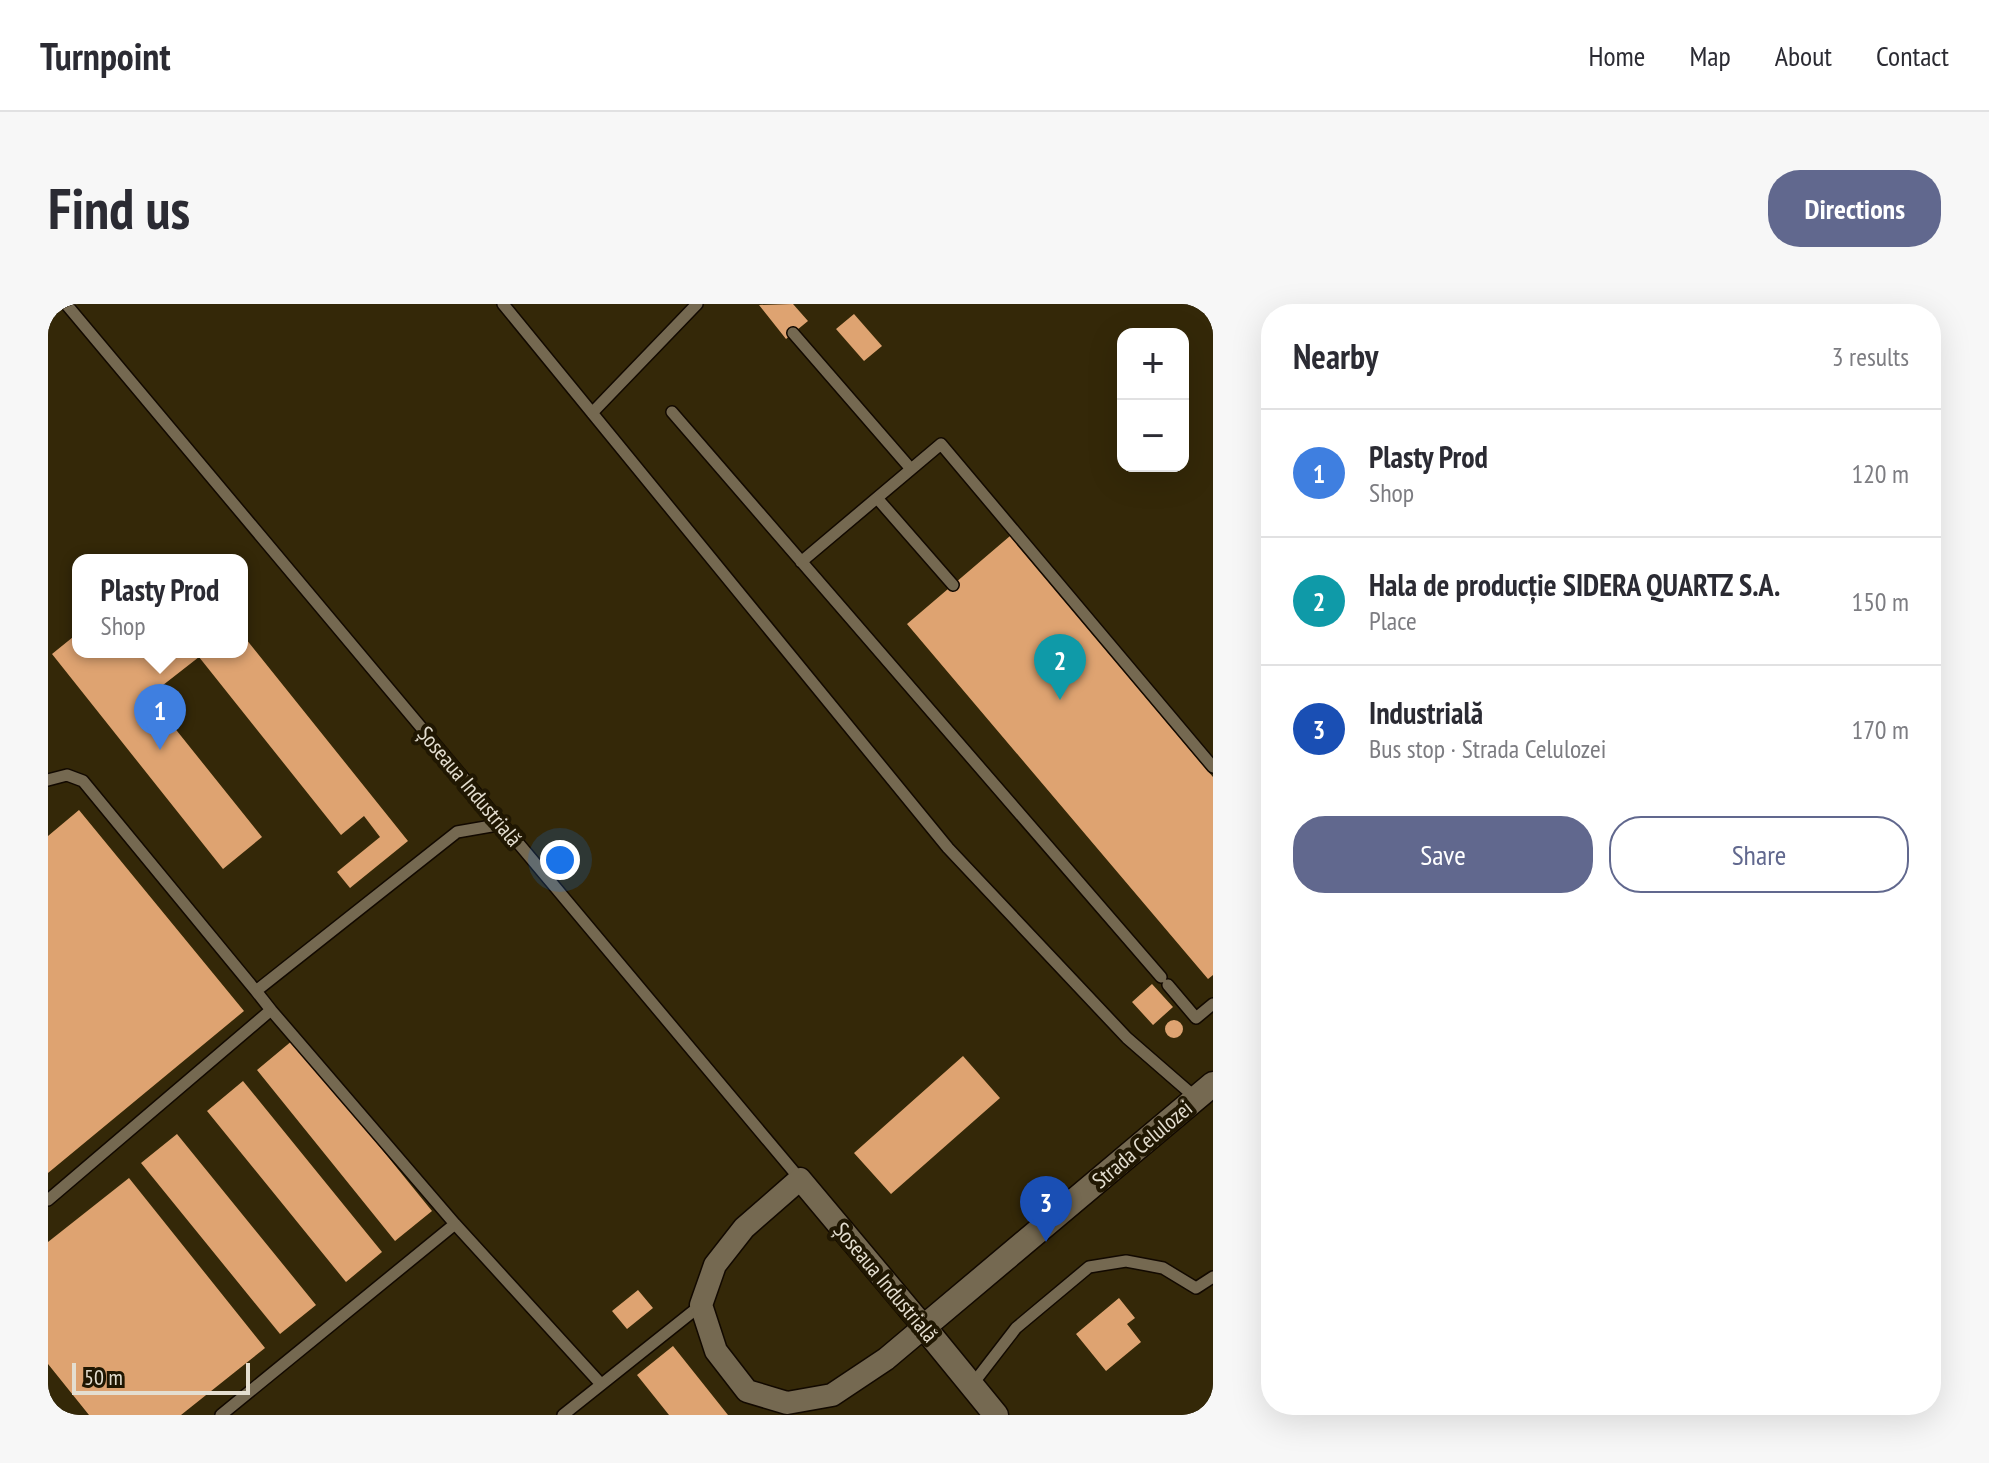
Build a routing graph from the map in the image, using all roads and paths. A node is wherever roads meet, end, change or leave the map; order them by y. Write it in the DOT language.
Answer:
graph roads {
  1 [pos="66,304"];
  2 [pos="503,304"];
  3 [pos="697,304"];
  4 [pos="793,333"];
  5 [pos="672,412"];
  6 [pos="592,413"];
  7 [pos="911,469"];
  8 [pos="877,498"];
  9 [pos="801,562"];
  10 [pos="953,585"];
  11 [pos="1213,767"];
  12 [pos="48,780"];
  13 [pos="503,824"];
  14 [pos="256,991"];
  15 [pos="1213,1004"];
  16 [pos="271,1010"];
  17 [pos="1205,1091"];
  18 [pos="800,1179"];
  19 [pos="48,1200"];
  20 [pos="455,1224"];
  21 [pos="1213,1277"];
  22 [pos="701,1305"];
  23 [pos="924,1327"];
  24 [pos="600,1383"];
  25 [pos="972,1385"];
  26 [pos="221,1415"];
  27 [pos="563,1415"];
  28 [pos="996,1415"];
  1 -- 13 [label="lane, Șoseaua Industrială"];
  2 -- 6 [label="lane"];
  3 -- 6 [label="lane"];
  4 -- 7 [label="lane"];
  5 -- 9 [label="lane"];
  6 -- 17 [label="lane"];
  7 -- 8 [label="lane"];
  7 -- 11 [label="lane"];
  8 -- 9 [label="lane"];
  8 -- 10 [label="lane"];
  9 -- 15 [label="lane"];
  12 -- 14 [label="lane"];
  13 -- 14 [label="lane"];
  13 -- 18 [label="lane, Șoseaua Industrială"];
  14 -- 16 [label="lane"];
  16 -- 19 [label="lane"];
  16 -- 20 [label="lane"];
  17 -- 23 [label="street, Strada Celulozei"];
  18 -- 22 [label="street"];
  18 -- 23 [label="street, Șoseaua Industrială"];
  20 -- 24 [label="lane"];
  20 -- 26 [label="lane"];
  21 -- 25 [label="lane"];
  22 -- 23 [label="street"];
  22 -- 24 [label="lane"];
  23 -- 25 [label="street, Șoseaua Industrială"];
  24 -- 27 [label="lane"];
  25 -- 28 [label="street, Șoseaua Industrială"];
}
